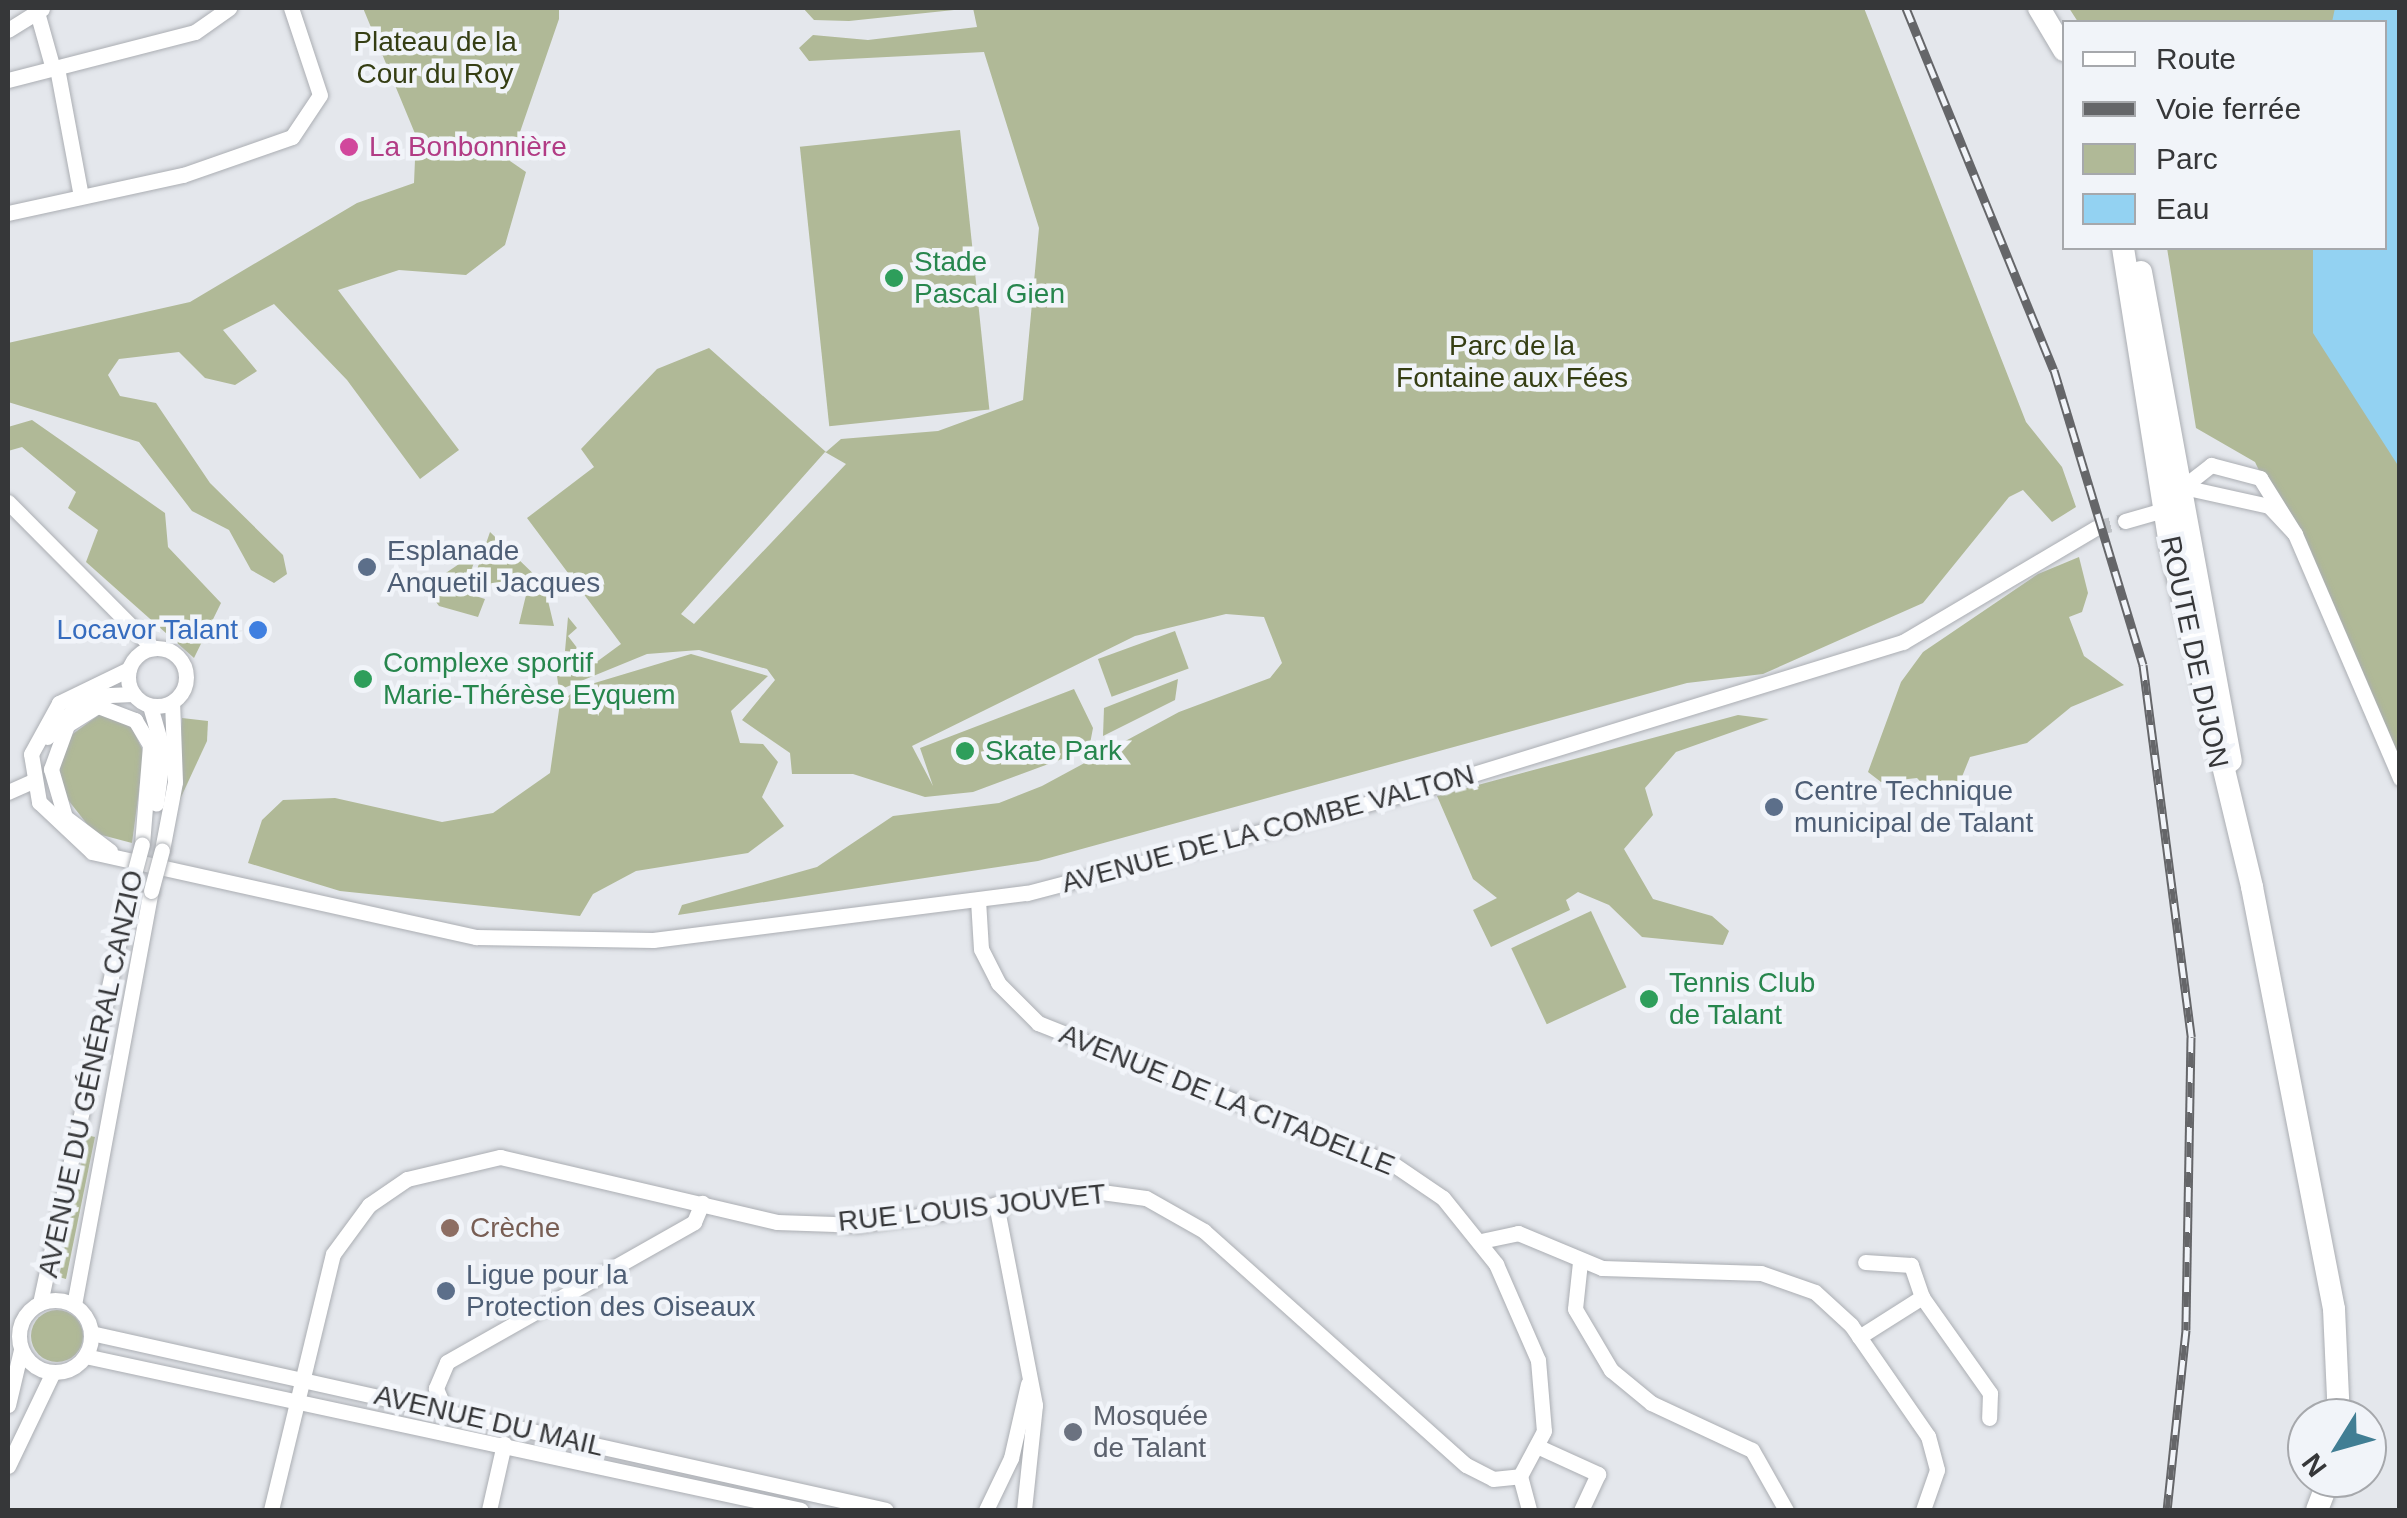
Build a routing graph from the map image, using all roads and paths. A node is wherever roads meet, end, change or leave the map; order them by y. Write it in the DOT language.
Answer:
graph roads {
  1 [pos="229,8"];
  2 [pos="291,8"];
  3 [pos="2039,8"];
  4 [pos="42,10"];
  5 [pos="8,30"];
  6 [pos="2062,47"];
  7 [pos="55,69"];
  8 [pos="8,80"];
  9 [pos="80,196"];
  10 [pos="8,213"];
  11 [pos="2123,250"];
  12 [pos="2134,250"];
  13 [pos="2151,425"];
  14 [pos="2183,487"];
  15 [pos="8,502"];
  16 [pos="2163,510"];
  17 [pos="2125,522"];
  18 [pos="2096,528"];
  19 [pos="2295,534"];
  20 [pos="114,604"];
  21 [pos="153,648"];
  22 [pos="131,664"];
  23 [pos="133,694"];
  24 [pos="172,702"];
  25 [pos="150,706"];
  26 [pos="2224,716"];
  27 [pos="2400,778"];
  28 [pos="30,782"];
  29 [pos="8,792"];
  30 [pos="85,834"];
  31 [pos="142,844"];
  32 [pos="117,855"];
  33 [pos="2252,887"];
  34 [pos="978,900"];
  35 [pos="702,1203"];
  36 [pos="996,1204"];
  37 [pos="1480,1241"];
  38 [pos="1580,1262"];
  39 [pos="1864,1262"];
  40 [pos="1922,1297"];
  41 [pos="40,1303"];
  42 [pos="74,1306"];
  43 [pos="91,1333"];
  44 [pos="1859,1337"];
  45 [pos="21,1350"];
  46 [pos="85,1356"];
  47 [pos="53,1372"];
  48 [pos="300,1379"];
  49 [pos="1029,1380"];
  50 [pos="297,1398"];
  51 [pos="2338,1398"];
  52 [pos="8,1405"];
  53 [pos="446,1412"];
  54 [pos="1989,1418"];
  55 [pos="504,1444"];
  56 [pos="1541,1448"];
  57 [pos="8,1466"];
  58 [pos="1520,1476"];
  59 [pos="790,1509"];
  60 [pos="271,1510"];
  61 [pos="489,1510"];
  62 [pos="886,1510"];
  63 [pos="986,1510"];
  64 [pos="1024,1510"];
  65 [pos="1530,1510"];
  66 [pos="1581,1510"];
  67 [pos="1786,1510"];
  68 [pos="1924,1510"];
  1 -- 7 [label="street"];
  2 -- 9 [label="street"];
  3 -- 6 [label="main road"];
  4 -- 5 [label="street"];
  4 -- 7 [label="street"];
  7 -- 8 [label="street"];
  7 -- 9 [label="street"];
  9 -- 10 [label="street"];
  11 -- 13 [label="main road"];
  12 -- 14 [label="main road, ROUTE DE DIJON"];
  13 -- 14 [label="main road"];
  13 -- 16 [label="main road"];
  14 -- 16 [label="main road"];
  14 -- 19 [label="street"];
  14 -- 19 [label="street"];
  14 -- 26 [label="main road, ROUTE DE DIJON"];
  15 -- 20 [label="street"];
  16 -- 17 [label="street"];
  16 -- 26 [label="main road, ROUTE DE DIJON"];
  16 -- 33 [label="main road, ROUTE DE DIJON"];
  18 -- 34 [label="street, AVENUE DE LA COMBE VALTON"];
  19 -- 27 [label="street"];
  20 -- 21 [label="street"];
  20 -- 22 [label="street"];
  21 -- 22 [label="street"];
  21 -- 24 [label="street"];
  22 -- 23 [label="street"];
  22 -- 28 [label="street"];
  23 -- 25 [label="street"];
  23 -- 28 [label="street"];
  24 -- 25 [label="street"];
  24 -- 42 [label="street, AVENUE DU GÉNÉRAL CANZIO, bridge"];
  25 -- 31 [label="street"];
  26 -- 33 [label="main road, ROUTE DE DIJON"];
  28 -- 29 [label="street"];
  28 -- 30 [label="street"];
  28 -- 32 [label="street"];
  30 -- 31 [label="street"];
  30 -- 32 [label="street"];
  31 -- 41 [label="street, AVENUE DU GÉNÉRAL CANZIO, bridge"];
  32 -- 34 [label="street, AVENUE DE LA COMBE VALTON"];
  33 -- 51 [label="main road, ROUTE DE DIJON"];
  34 -- 37 [label="street, AVENUE DE LA CITADELLE"];
  35 -- 36 [label="street, RUE LOUIS JOUVET"];
  35 -- 48 [label="street, RUE LOUIS JOUVET"];
  35 -- 53 [label="street"];
  36 -- 49 [label="street"];
  36 -- 58 [label="street, RUE LOUIS JOUVET"];
  37 -- 38 [label="street"];
  37 -- 56 [label="street, AVENUE DE LA CITADELLE"];
  38 -- 44 [label="street"];
  38 -- 67 [label="street"];
  39 -- 40 [label="street"];
  40 -- 44 [label="street"];
  40 -- 54 [label="street"];
  41 -- 42 [label="street"];
  41 -- 45 [label="street"];
  42 -- 43 [label="street"];
  43 -- 46 [label="street"];
  43 -- 48 [label="street, AVENUE DU MAIL"];
  44 -- 68 [label="street"];
  45 -- 47 [label="street"];
  45 -- 52 [label="street"];
  46 -- 47 [label="street"];
  46 -- 50 [label="street, AVENUE DU MAIL"];
  47 -- 57 [label="street"];
  48 -- 50 [label="street, RUE LOUIS JOUVET"];
  48 -- 53 [label="street, AVENUE DU MAIL"];
  49 -- 63 [label="street"];
  49 -- 64 [label="street"];
  50 -- 55 [label="street, AVENUE DU MAIL"];
  50 -- 60 [label="street, RUE LOUIS JOUVET"];
  53 -- 62 [label="street, AVENUE DU MAIL"];
  55 -- 59 [label="street, AVENUE DU MAIL"];
  55 -- 61 [label="street"];
  56 -- 58 [label="street"];
  56 -- 66 [label="street"];
  58 -- 65 [label="street"];
}
